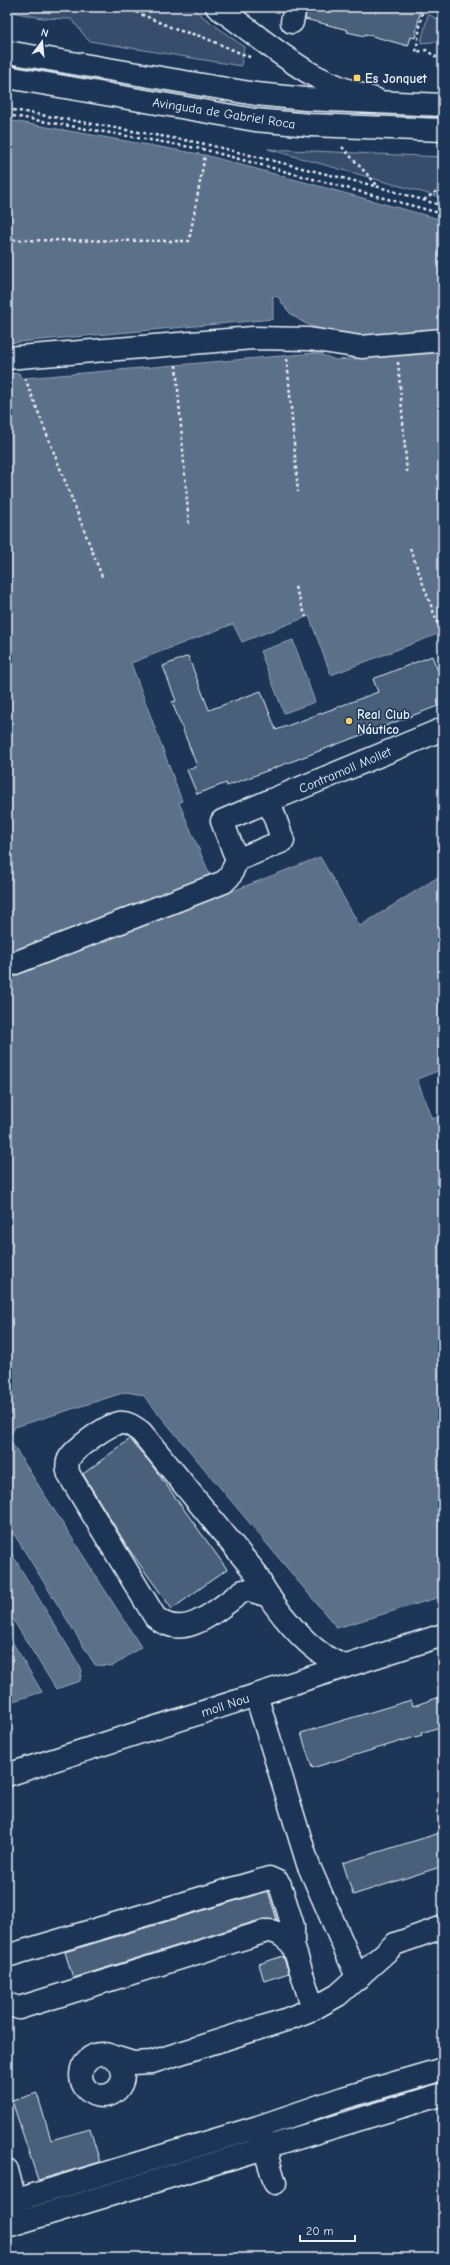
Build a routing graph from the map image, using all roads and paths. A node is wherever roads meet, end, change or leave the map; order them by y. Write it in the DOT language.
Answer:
graph roads {
  1 [pos="125,7"];
  2 [pos="217,7"];
  3 [pos="423,7"];
  4 [pos="435,7"];
  5 [pos="443,14"];
  6 [pos="7,52"];
  7 [pos="256,58"];
  8 [pos="443,58"];
  9 [pos="7,77"];
  10 [pos="384,102"];
  11 [pos="443,105"];
  12 [pos="7,109"];
  13 [pos="7,115"];
  14 [pos="443,130"];
  15 [pos="340,143"];
  16 [pos="205,155"];
  17 [pos="379,187"];
  18 [pos="443,187"];
  19 [pos="424,200"];
  20 [pos="443,206"];
  21 [pos="443,214"];
  22 [pos="7,240"];
  23 [pos="443,340"];
  24 [pos="287,356"];
  25 [pos="398,357"];
  26 [pos="7,358"];
  27 [pos="176,364"];
  28 [pos="25,378"];
  29 [pos="407,472"];
  30 [pos="298,492"];
  31 [pos="189,524"];
  32 [pos="410,548"];
  33 [pos="103,579"];
  34 [pos="296,587"];
  35 [pos="306,617"];
  36 [pos="441,633"];
  37 [pos="443,729"];
  38 [pos="269,801"];
  39 [pos="237,860"];
  40 [pos="7,966"];
  41 [pos="269,1596"];
  42 [pos="443,1635"];
  43 [pos="305,1640"];
  44 [pos="346,1666"];
  45 [pos="303,1680"];
  46 [pos="256,1695"];
  47 [pos="7,1775"];
  48 [pos="443,1927"];
  49 [pos="293,1945"];
  50 [pos="7,1956"];
  51 [pos="358,1979"];
  52 [pos="7,2004"];
  53 [pos="313,2009"];
  54 [pos="114,2057"];
  55 [pos="152,2062"];
  56 [pos="443,2068"];
  57 [pos="120,2087"];
  58 [pos="443,2094"];
  59 [pos="258,2127"];
  60 [pos="265,2148"];
  61 [pos="7,2170"];
  62 [pos="275,2183"];
  63 [pos="11,2202"];
  64 [pos="14,2224"];
  1 -- 7 [label="path"];
  2 -- 10 [label="main road"];
  3 -- 8 [label="path"];
  4 -- 5 [label="path"];
  6 -- 10 [label="main road, Avinguda de Gabriel Roca"];
  9 -- 14 [label="main road, Avinguda de Gabriel Roca"];
  10 -- 11 [label="main road, Avinguda de Gabriel Roca"];
  12 -- 17 [label="path"];
  13 -- 21 [label="path"];
  15 -- 17 [label="path"];
  16 -- 22 [label="path"];
  17 -- 19 [label="path"];
  18 -- 19 [label="path"];
  19 -- 20 [label="path"];
  23 -- 26 [label="main road"];
  24 -- 30 [label="path"];
  25 -- 29 [label="path"];
  27 -- 31 [label="path"];
  28 -- 33 [label="path"];
  32 -- 36 [label="path"];
  34 -- 35 [label="path"];
  37 -- 38 [label="main road, Contramoll Mollet"];
  38 -- 39 [label="main road"];
  38 -- 39 [label="main road, Contramoll Mollet"];
  39 -- 40 [label="main road"];
  41 -- 41 [label="main road"];
  41 -- 43 [label="main road"];
  42 -- 44 [label="main road, moll Nou"];
  43 -- 44 [label="main road"];
  43 -- 45 [label="main road"];
  44 -- 45 [label="main road, moll Nou"];
  45 -- 46 [label="main road, moll Nou"];
  46 -- 47 [label="main road, moll Nou"];
  46 -- 51 [label="main road"];
  48 -- 51 [label="main road"];
  49 -- 50 [label="main road"];
  49 -- 52 [label="main road"];
  49 -- 53 [label="main road"];
  51 -- 53 [label="main road"];
  53 -- 55 [label="main road"];
  54 -- 55 [label="main road"];
  54 -- 57 [label="main road"];
  54 -- 57 [label="main road"];
  55 -- 57 [label="main road"];
  56 -- 59 [label="main road"];
  58 -- 60 [label="main road"];
  59 -- 60 [label="main road"];
  59 -- 63 [label="main road"];
  60 -- 62 [label="main road"];
  60 -- 64 [label="main road"];
  61 -- 63 [label="main road"];
  63 -- 64 [label="main road"];
}
